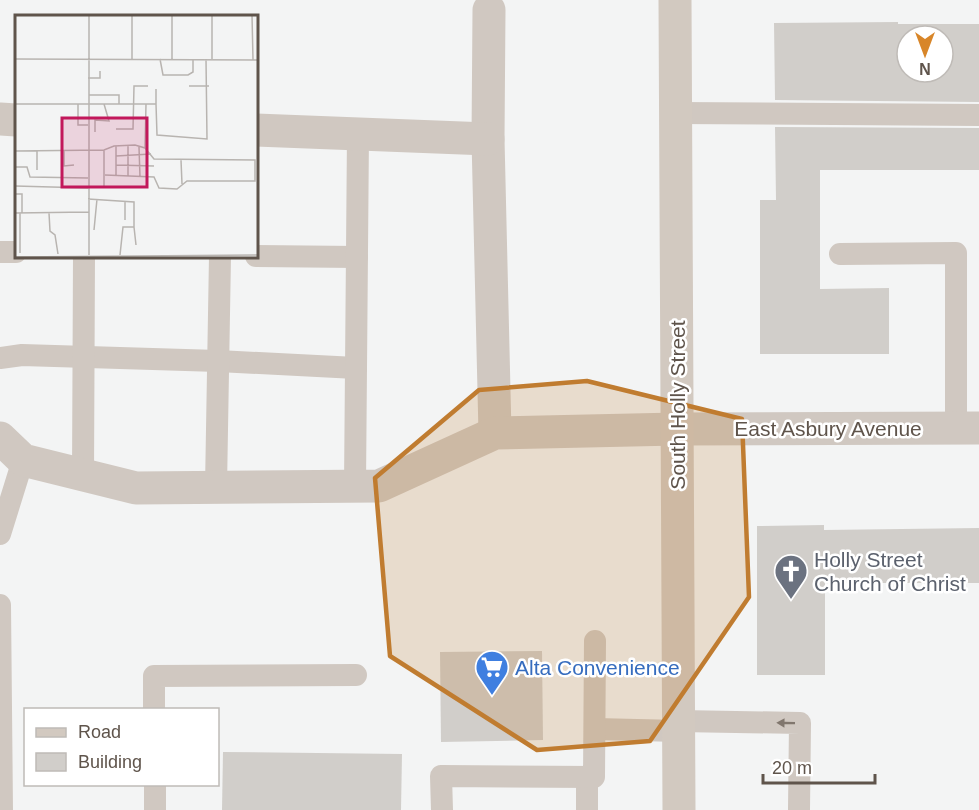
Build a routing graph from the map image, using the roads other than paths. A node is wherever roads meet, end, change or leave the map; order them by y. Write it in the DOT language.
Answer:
graph roads {
  1 [pos="675,0"];
  2 [pos="489,10"];
  3 [pos="676,113"];
  4 [pos="979,115"];
  5 [pos="0,119"];
  6 [pos="15,120"];
  7 [pos="258,130"];
  8 [pos="357,133"];
  9 [pos="488,139"];
  10 [pos="840,254"];
  11 [pos="258,256"];
  12 [pos="357,257"];
  13 [pos="84,258"];
  14 [pos="220,258"];
  15 [pos="0,358"];
  16 [pos="83,358"];
  17 [pos="218,361"];
  18 [pos="356,368"];
  19 [pos="968,428"];
  20 [pos="677,429"];
  21 [pos="495,433"];
  22 [pos="0,438"];
  23 [pos="23,460"];
  24 [pos="83,475"];
  25 [pos="355,486"];
  26 [pos="216,487"];
  27 [pos="0,534"];
  28 [pos="0,605"];
  29 [pos="595,641"];
  30 [pos="356,675"];
  31 [pos="154,708"];
  32 [pos="679,726"];
  33 [pos="595,729"];
  34 [pos="587,777"];
  35 [pos="155,786"];
  36 [pos="2,810"];
  37 [pos="155,810"];
  38 [pos="441,810"];
  39 [pos="587,810"];
  40 [pos="679,810"];
  41 [pos="799,810"];
  1 -- 3 [label="main road, South Holly Street"];
  2 -- 9 [label="street"];
  3 -- 4 [label="lane"];
  3 -- 20 [label="main road, South Holly Street"];
  5 -- 6 [label="street"];
  7 -- 8 [label="street"];
  8 -- 9 [label="street"];
  8 -- 12 [label="lane"];
  9 -- 21 [label="street"];
  10 -- 19 [label="lane"];
  11 -- 12 [label="lane"];
  12 -- 18 [label="lane"];
  13 -- 16 [label="lane"];
  14 -- 17 [label="lane"];
  15 -- 16 [label="lane"];
  16 -- 17 [label="lane"];
  16 -- 24 [label="lane"];
  17 -- 18 [label="lane"];
  17 -- 26 [label="lane"];
  18 -- 25 [label="lane"];
  19 -- 20 [label="street, East Asbury Avenue"];
  20 -- 21 [label="street, East Asbury Avenue"];
  20 -- 32 [label="main road, South Holly Street"];
  21 -- 25 [label="street"];
  22 -- 23 [label="street"];
  23 -- 24 [label="street"];
  23 -- 27 [label="lane"];
  24 -- 26 [label="street"];
  25 -- 26 [label="street"];
  28 -- 36 [label="lane"];
  29 -- 33 [label="lane"];
  30 -- 31 [label="lane"];
  32 -- 33 [label="lane"];
  32 -- 40 [label="main road, South Holly Street"];
  41 -- 32 [label="lane, one-way"];
  33 -- 34 [label="lane"];
  34 -- 38 [label="lane"];
  34 -- 39 [label="lane"];
  35 -- 37 [label="lane"];
}
